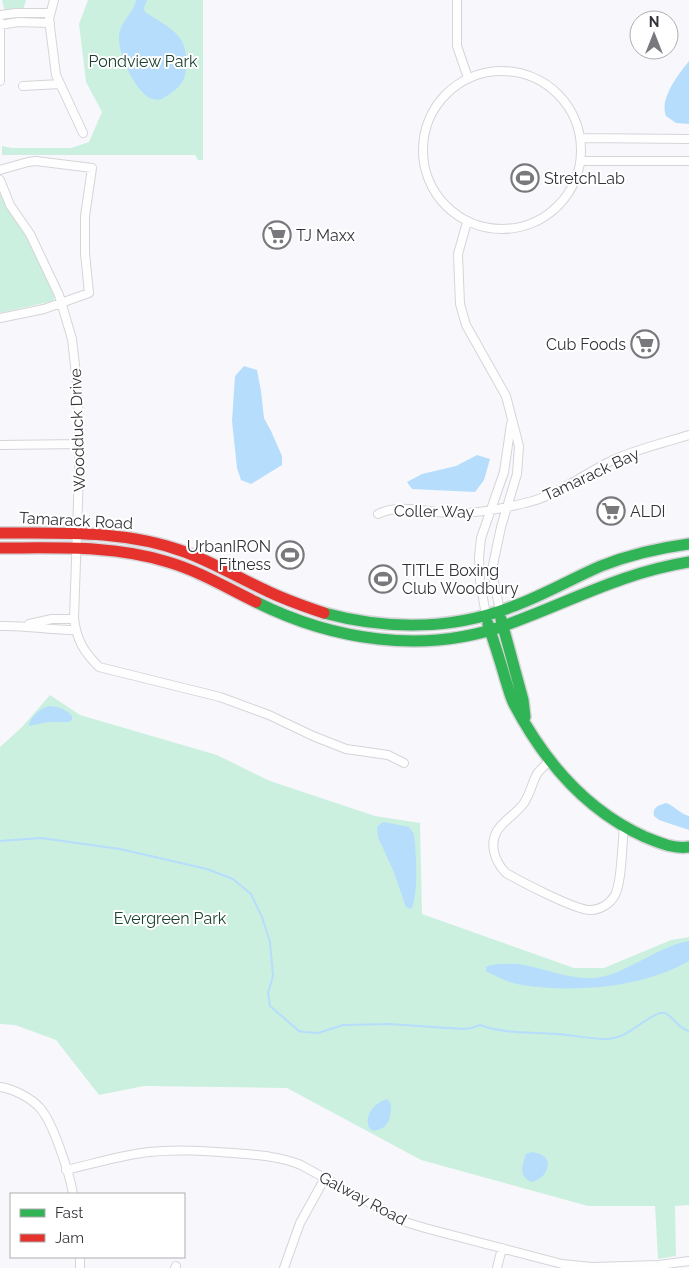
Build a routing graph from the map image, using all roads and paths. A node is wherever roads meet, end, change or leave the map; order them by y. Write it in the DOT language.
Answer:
graph roads {
  1 [pos="54,0"];
  2 [pos="457,0"];
  3 [pos="50,13"];
  4 [pos="0,15"];
  5 [pos="50,22"];
  6 [pos="0,23"];
  7 [pos="0,76"];
  8 [pos="468,78"];
  9 [pos="0,82"];
  10 [pos="60,84"];
  11 [pos="23,86"];
  12 [pos="83,132"];
  13 [pos="581,138"];
  14 [pos="689,139"];
  15 [pos="689,160"];
  16 [pos="581,161"];
  17 [pos="0,170"];
  18 [pos="0,180"];
  19 [pos="467,222"];
  20 [pos="62,302"];
  21 [pos="0,318"];
  22 [pos="512,419"];
  23 [pos="689,435"];
  24 [pos="80,444"];
  25 [pos="0,445"];
  26 [pos="508,507"];
  27 [pos="491,510"];
  28 [pos="378,514"];
  29 [pos="0,533"];
  30 [pos="78,533"];
  31 [pos="689,544"];
  32 [pos="0,548"];
  33 [pos="77,548"];
  34 [pos="689,562"];
  35 [pos="500,612"];
  36 [pos="486,616"];
  37 [pos="74,619"];
  38 [pos="22,625"];
  39 [pos="0,626"];
  40 [pos="502,626"];
  41 [pos="75,630"];
  42 [pos="489,630"];
  43 [pos="526,721"];
  44 [pos="550,760"];
  45 [pos="404,763"];
  46 [pos="624,827"];
  47 [pos="684,848"];
  48 [pos="689,855"];
  49 [pos="0,1087"];
  50 [pos="66,1170"];
  51 [pos="325,1178"];
  52 [pos="73,1193"];
  53 [pos="502,1248"];
  54 [pos="689,1261"];
  55 [pos="284,1268"];
  56 [pos="497,1268"];
  1 -- 3 [label="street"];
  2 -- 8 [label="street"];
  3 -- 4 [label="street"];
  3 -- 5 [label="street"];
  5 -- 6 [label="street"];
  5 -- 10 [label="street"];
  6 -- 7 [label="street"];
  7 -- 9 [label="street"];
  8 -- 13 [label="street"];
  8 -- 19 [label="street"];
  10 -- 11 [label="street"];
  10 -- 12 [label="street"];
  13 -- 14 [label="street"];
  13 -- 16 [label="street"];
  15 -- 16 [label="street"];
  16 -- 19 [label="street"];
  17 -- 20 [label="street"];
  18 -- 20 [label="street, Woodduck Drive"];
  19 -- 22 [label="street"];
  20 -- 21 [label="street"];
  20 -- 24 [label="street, Woodduck Drive"];
  22 -- 26 [label="street"];
  22 -- 27 [label="street"];
  23 -- 26 [label="street, Tamarack Bay"];
  24 -- 25 [label="street"];
  24 -- 30 [label="street, Woodduck Drive"];
  26 -- 27 [label="street, Tamarack Bay"];
  26 -- 35 [label="street"];
  27 -- 28 [label="street, Coller Way"];
  27 -- 36 [label="street"];
  29 -- 30 [label="street, Tamarack Road"];
  30 -- 33 [label="street, Woodduck Drive"];
  30 -- 36 [label="street, Tamarack Road"];
  31 -- 35 [label="street, Tamarack Road"];
  32 -- 33 [label="street, Tamarack Road"];
  33 -- 37 [label="street, Woodduck Drive"];
  33 -- 42 [label="street, Tamarack Road"];
  34 -- 40 [label="street, Tamarack Road"];
  35 -- 36 [label="street, Tamarack Road"];
  35 -- 40 [label="street"];
  36 -- 42 [label="street"];
  37 -- 38 [label="street"];
  37 -- 41 [label="street, Woodduck Drive"];
  38 -- 39 [label="street"];
  38 -- 41 [label="street"];
  40 -- 42 [label="street, Tamarack Road"];
  40 -- 43 [label="street"];
  41 -- 45 [label="street, Woodduck Drive"];
  42 -- 43 [label="street"];
  43 -- 44 [label="street"];
  44 -- 46 [label="street"];
  44 -- 46 [label="street"];
  46 -- 47 [label="street"];
  47 -- 48 [label="street"];
  49 -- 50 [label="street"];
  50 -- 51 [label="street, Galway Road"];
  50 -- 52 [label="street"];
  51 -- 53 [label="street, Galway Road"];
  51 -- 55 [label="street"];
  53 -- 54 [label="street, Galway Road"];
  53 -- 56 [label="street"];
}
